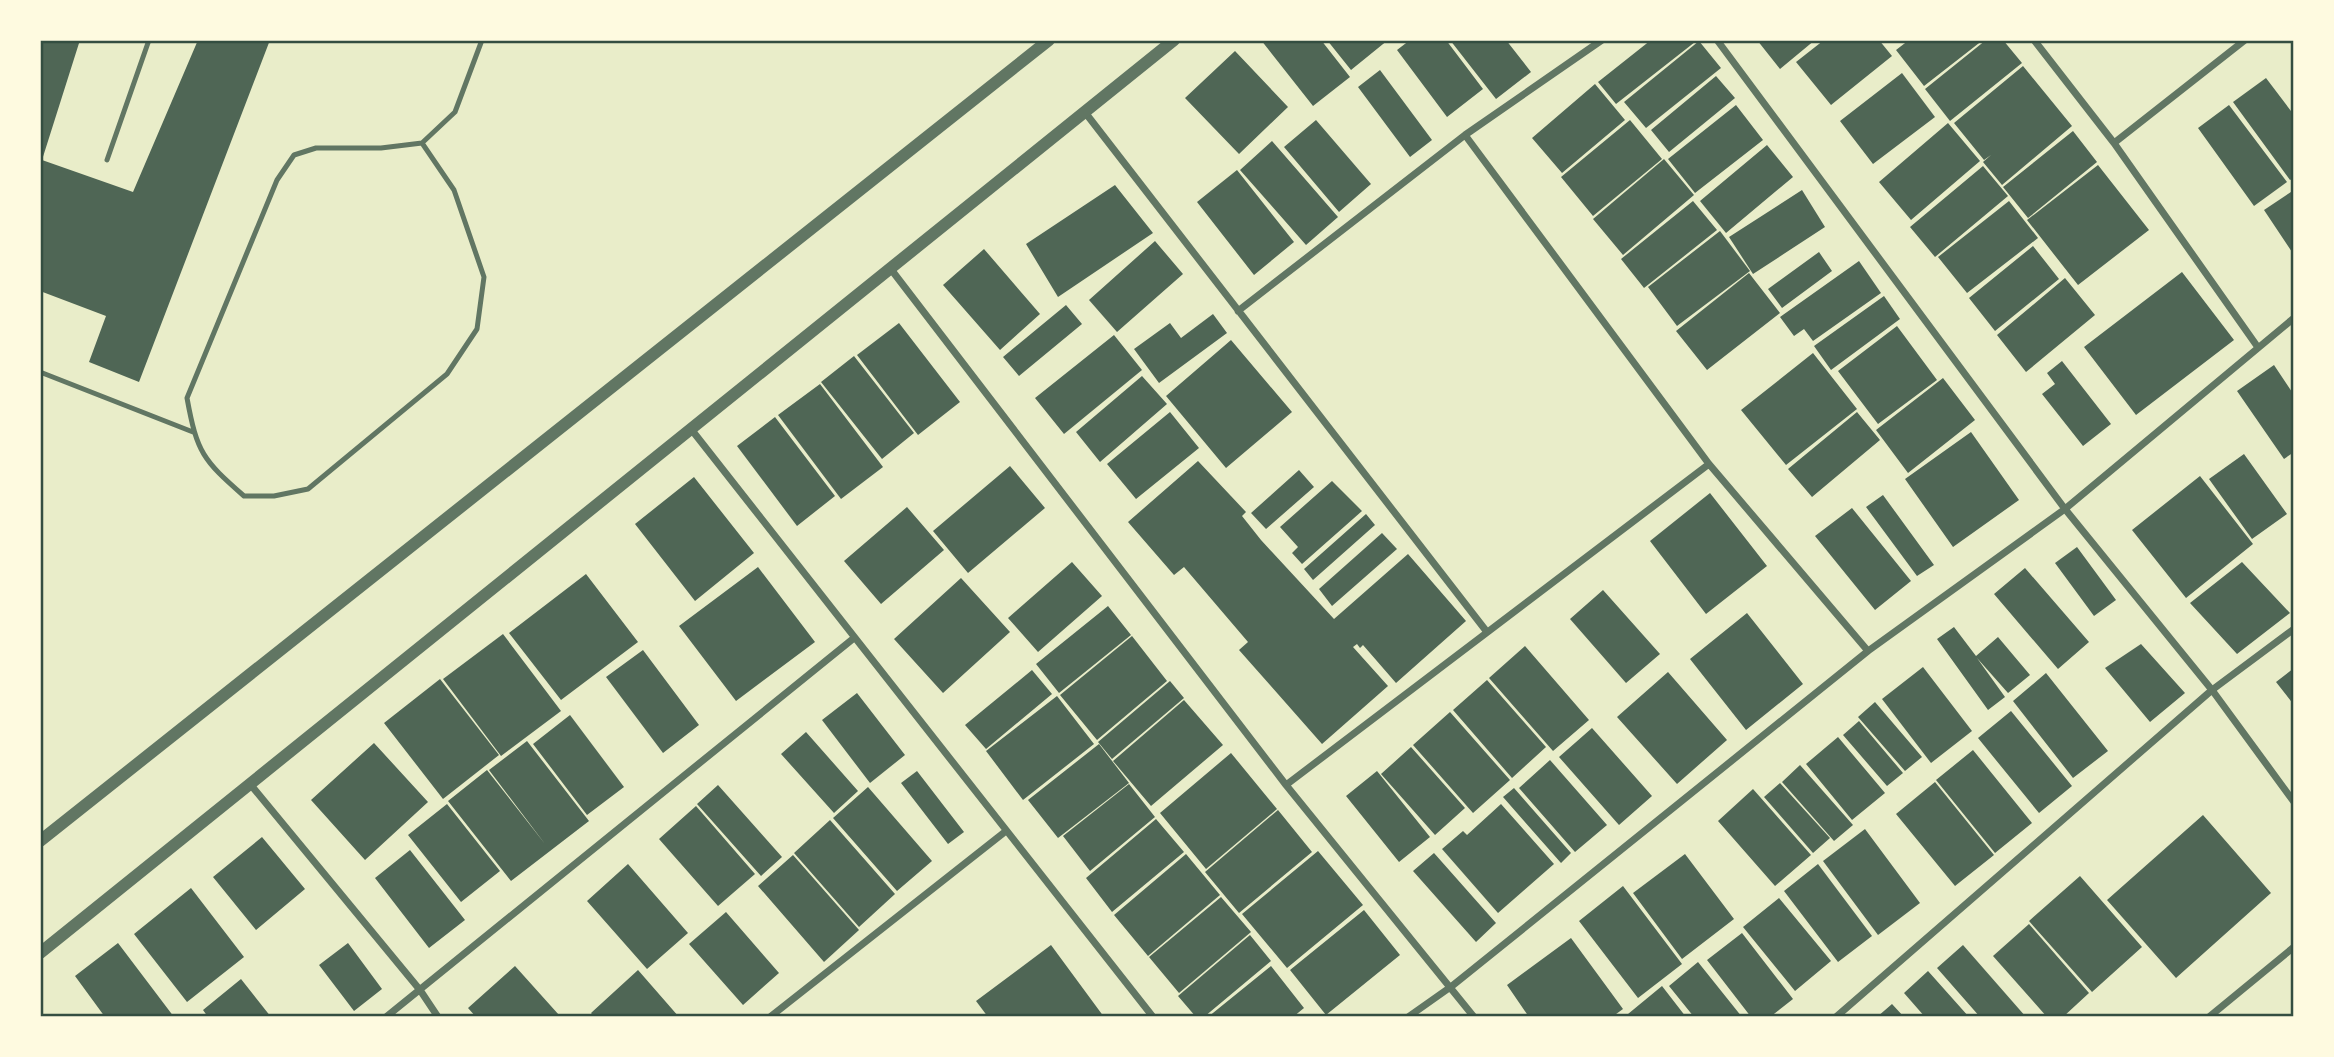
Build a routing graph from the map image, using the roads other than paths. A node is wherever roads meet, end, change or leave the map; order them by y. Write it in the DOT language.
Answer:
graph roads {
  1 [pos="149,40"];
  2 [pos="482,40"];
  3 [pos="1049,40"];
  4 [pos="1174,40"];
  5 [pos="1602,40"];
  6 [pos="1717,40"];
  7 [pos="2034,40"];
  8 [pos="2245,40"];
  9 [pos="1084,111"];
  10 [pos="1465,135"];
  11 [pos="422,143"];
  12 [pos="2114,143"];
  13 [pos="107,160"];
  14 [pos="890,268"];
  15 [pos="1238,311"];
  16 [pos="2294,318"];
  17 [pos="2257,346"];
  18 [pos="40,372"];
  19 [pos="691,429"];
  20 [pos="193,432"];
  21 [pos="1709,464"];
  22 [pos="2065,509"];
  23 [pos="2294,629"];
  24 [pos="1487,632"];
  25 [pos="854,639"];
  26 [pos="1868,652"];
  27 [pos="2212,690"];
  28 [pos="250,784"];
  29 [pos="1286,785"];
  30 [pos="2294,802"];
  31 [pos="1006,831"];
  32 [pos="40,841"];
  33 [pos="2294,947"];
  34 [pos="40,953"];
  35 [pos="1452,986"];
  36 [pos="420,990"];
  37 [pos="386,1017"];
  38 [pos="438,1017"];
  39 [pos="770,1017"];
  40 [pos="1153,1017"];
  41 [pos="1408,1017"];
  42 [pos="1474,1017"];
  43 [pos="1836,1017"];
  44 [pos="2209,1017"];
  1 -- 13 [label="lane"];
  2 -- 11 [label="lane"];
  3 -- 32 [label="street"];
  4 -- 9 [label="street"];
  5 -- 10 [label="street"];
  6 -- 22 [label="street"];
  7 -- 12 [label="street"];
  8 -- 12 [label="street"];
  9 -- 14 [label="street"];
  9 -- 15 [label="street"];
  10 -- 15 [label="street"];
  10 -- 21 [label="street"];
  11 -- 20 [label="lane"];
  11 -- 20 [label="lane"];
  12 -- 17 [label="street"];
  14 -- 19 [label="street"];
  14 -- 29 [label="street"];
  15 -- 24 [label="street"];
  16 -- 17 [label="street"];
  17 -- 22 [label="street"];
  18 -- 20 [label="lane"];
  19 -- 25 [label="street"];
  19 -- 28 [label="street"];
  21 -- 24 [label="street"];
  21 -- 26 [label="street"];
  22 -- 26 [label="street"];
  22 -- 27 [label="street"];
  23 -- 27 [label="street"];
  24 -- 29 [label="street"];
  25 -- 31 [label="street"];
  25 -- 36 [label="street"];
  26 -- 35 [label="street"];
  27 -- 30 [label="street"];
  27 -- 43 [label="street"];
  28 -- 34 [label="street"];
  28 -- 36 [label="street"];
  29 -- 35 [label="street"];
  31 -- 39 [label="street"];
  31 -- 40 [label="street"];
  33 -- 44 [label="street"];
  35 -- 41 [label="street"];
  35 -- 42 [label="street"];
  36 -- 37 [label="street"];
  36 -- 38 [label="street"];
}
